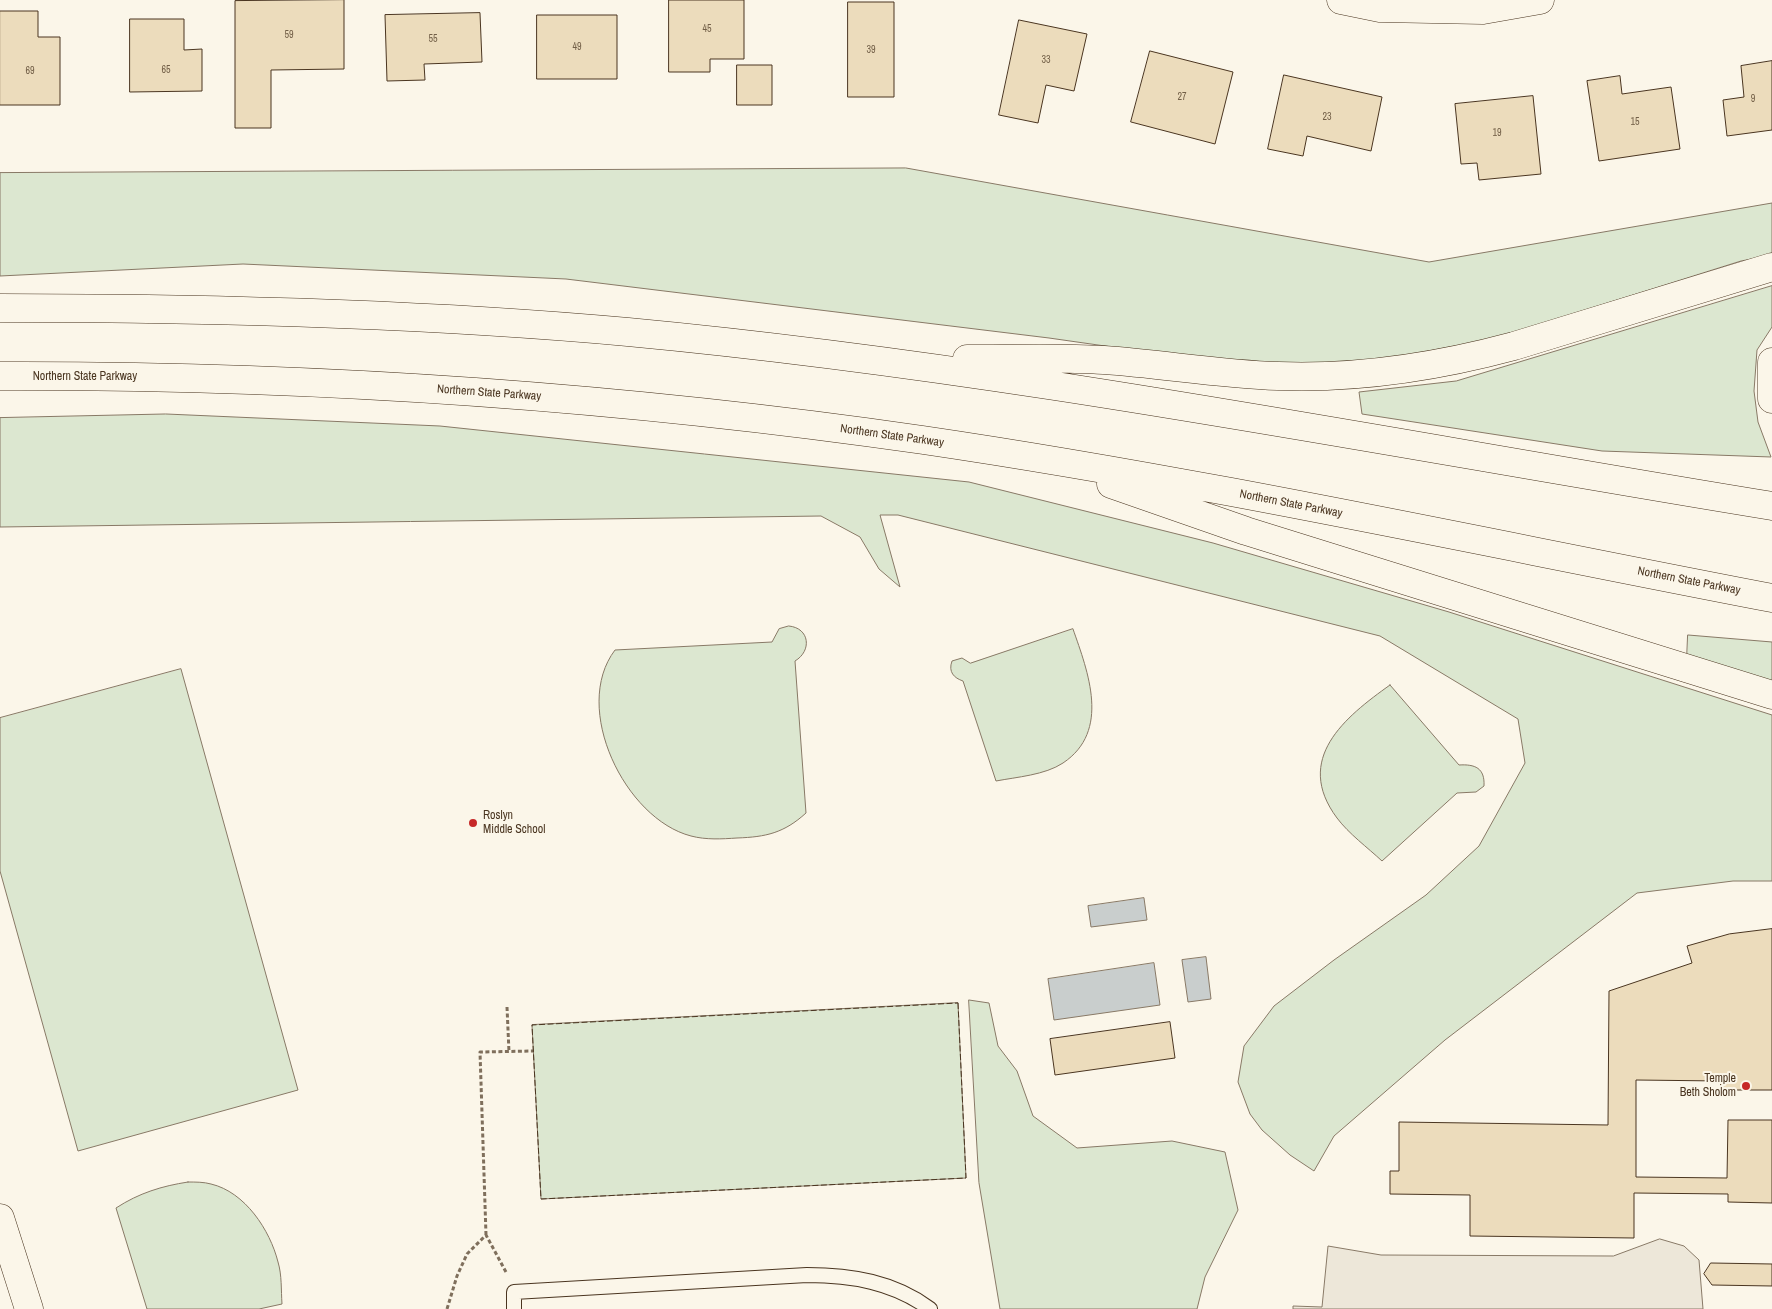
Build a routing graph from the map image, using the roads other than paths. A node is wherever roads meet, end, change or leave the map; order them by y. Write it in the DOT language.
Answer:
graph roads {
  1 [pos="1341,0"];
  2 [pos="1540,0"];
  3 [pos="1772,267"];
  4 [pos="0,308"];
  5 [pos="861,359"];
  6 [pos="1772,362"];
  7 [pos="0,376"];
  8 [pos="1772,399"];
  9 [pos="1032,457"];
  10 [pos="1772,506"];
  11 [pos="1772,598"];
  12 [pos="1772,695"];
  13 [pos="0,1218"];
  14 [pos="29,1309"];
  15 [pos="514,1309"];
  16 [pos="930,1309"];
  1 -- 2 [label="main road"];
  3 -- 5 [label="main road"];
  4 -- 5 [label="main road"];
  5 -- 10 [label="main road"];
  6 -- 8 [label="main road"];
  7 -- 9 [label="main road, Northern State Parkway"];
  9 -- 11 [label="main road, Northern State Parkway"];
  9 -- 12 [label="main road"];
  13 -- 14 [label="main road"];
  15 -- 16 [label="lane"];
}
